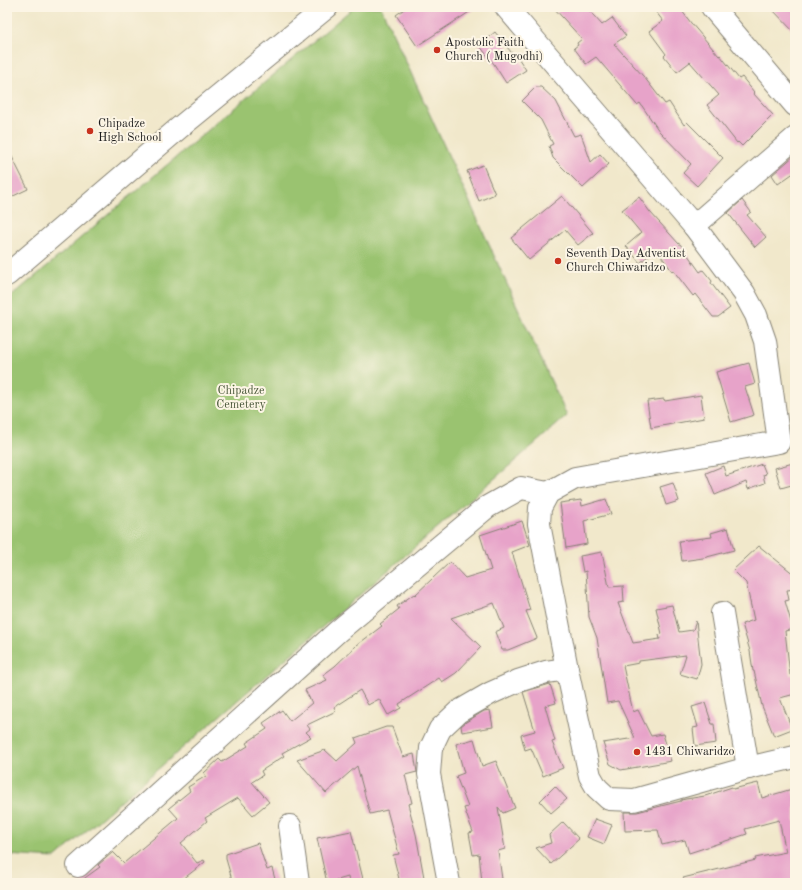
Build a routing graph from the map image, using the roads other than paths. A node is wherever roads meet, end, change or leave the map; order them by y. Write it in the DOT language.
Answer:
graph roads {
  1 [pos="327,7"];
  2 [pos="506,7"];
  3 [pos="712,7"];
  4 [pos="795,105"];
  5 [pos="795,138"];
  6 [pos="694,226"];
  7 [pos="7,275"];
  8 [pos="787,439"];
  9 [pos="548,493"];
  10 [pos="722,613"];
  11 [pos="567,669"];
  12 [pos="795,757"];
  13 [pos="748,768"];
  14 [pos="290,826"];
  15 [pos="78,866"];
  16 [pos="298,883"];
  17 [pos="449,883"];
  1 -- 7 [label="street"];
  2 -- 6 [label="street"];
  3 -- 4 [label="street"];
  5 -- 6 [label="street"];
  6 -- 8 [label="street"];
  8 -- 9 [label="street"];
  9 -- 11 [label="street"];
  9 -- 15 [label="street"];
  10 -- 13 [label="street"];
  11 -- 13 [label="street"];
  11 -- 17 [label="street"];
  12 -- 13 [label="street"];
  14 -- 16 [label="street"];
}
